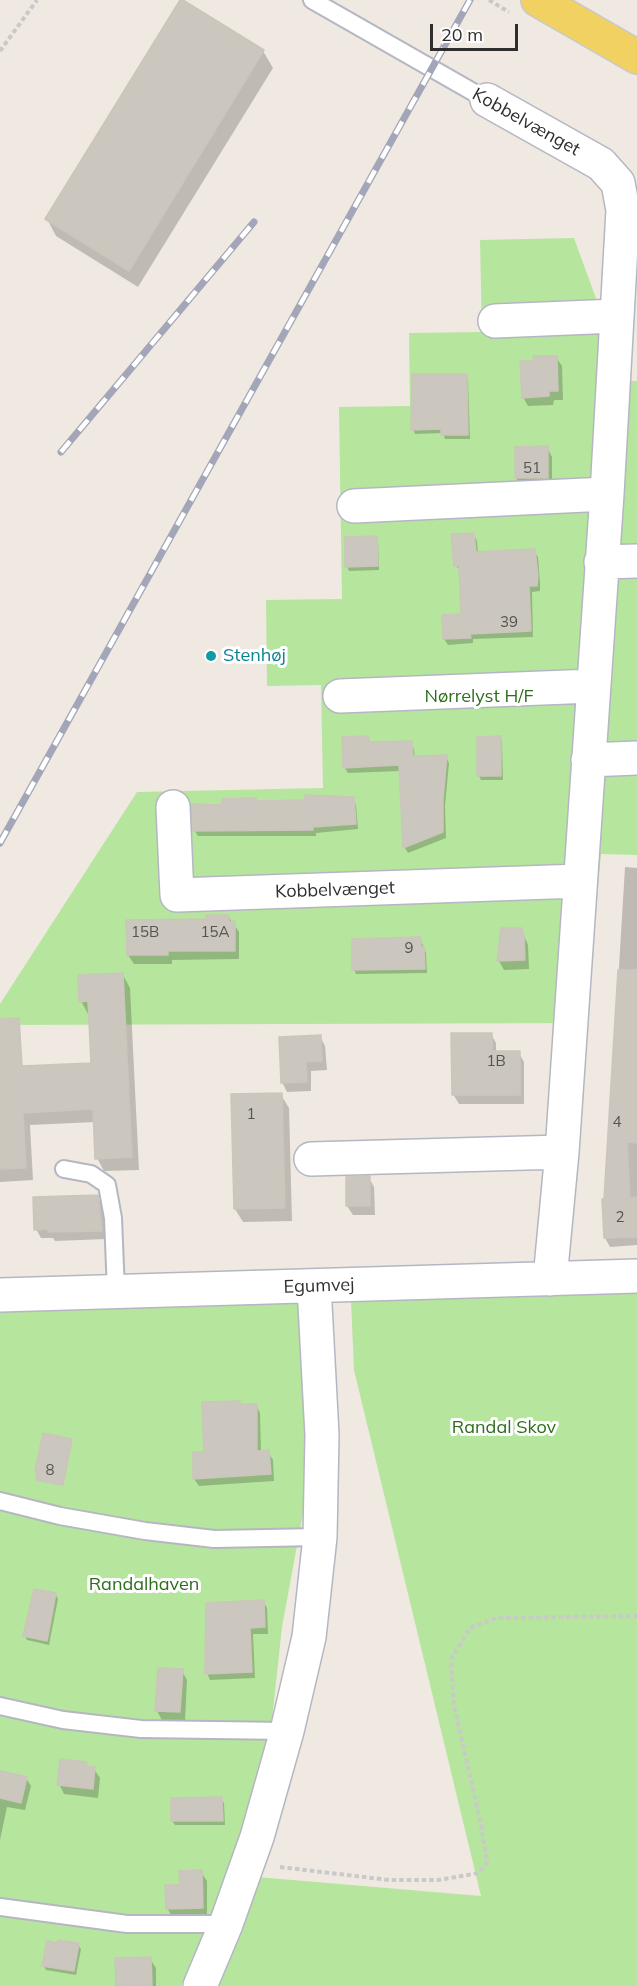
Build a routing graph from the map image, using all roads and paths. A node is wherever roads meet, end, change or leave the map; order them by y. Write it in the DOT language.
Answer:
graph roads {
  1 [pos="37,0"];
  2 [pos="312,0"];
  3 [pos="538,0"];
  4 [pos="0,51"];
  5 [pos="637,57"];
  6 [pos="487,100"];
  7 [pos="617,316"];
  8 [pos="495,321"];
  9 [pos="607,494"];
  10 [pos="354,506"];
  11 [pos="601,561"];
  12 [pos="637,561"];
  13 [pos="593,686"];
  14 [pos="340,696"];
  15 [pos="637,758"];
  16 [pos="588,759"];
  17 [pos="173,807"];
  18 [pos="580,881"];
  19 [pos="562,1152"];
  20 [pos="310,1159"];
  21 [pos="64,1169"];
  22 [pos="637,1276"];
  23 [pos="550,1279"];
  24 [pos="314,1287"];
  25 [pos="116,1292"];
  26 [pos="0,1294"];
  27 [pos="0,1501"];
  28 [pos="320,1537"];
  29 [pos="637,1616"];
  30 [pos="0,1706"];
  31 [pos="287,1731"];
  32 [pos="249,1861"];
  33 [pos="0,1907"];
  34 [pos="226,1924"];
  35 [pos="200,1986"];
  1 -- 4 [label="path"];
  2 -- 6 [label="lane, Kobbelvænget"];
  3 -- 5 [label="main road"];
  6 -- 7 [label="street, Kobbelvænget"];
  7 -- 8 [label="street"];
  7 -- 9 [label="street, Kobbelvænget"];
  9 -- 10 [label="street"];
  9 -- 11 [label="street, Kobbelvænget"];
  11 -- 12 [label="street"];
  11 -- 13 [label="street, Kobbelvænget"];
  13 -- 14 [label="street"];
  13 -- 16 [label="street, Kobbelvænget"];
  15 -- 16 [label="street"];
  16 -- 18 [label="street, Kobbelvænget"];
  17 -- 18 [label="street, Kobbelvænget"];
  18 -- 19 [label="street, Kobbelvænget"];
  19 -- 20 [label="street"];
  19 -- 23 [label="street, Kobbelvænget"];
  21 -- 25 [label="lane"];
  22 -- 23 [label="street, Egumvej"];
  23 -- 24 [label="street, Egumvej"];
  24 -- 25 [label="street, Egumvej"];
  24 -- 28 [label="street"];
  25 -- 26 [label="street, Egumvej"];
  27 -- 28 [label="lane"];
  28 -- 31 [label="street"];
  29 -- 32 [label="path"];
  30 -- 31 [label="lane"];
  31 -- 32 [label="street"];
  32 -- 34 [label="street"];
  33 -- 34 [label="lane"];
  34 -- 35 [label="street"];
}
